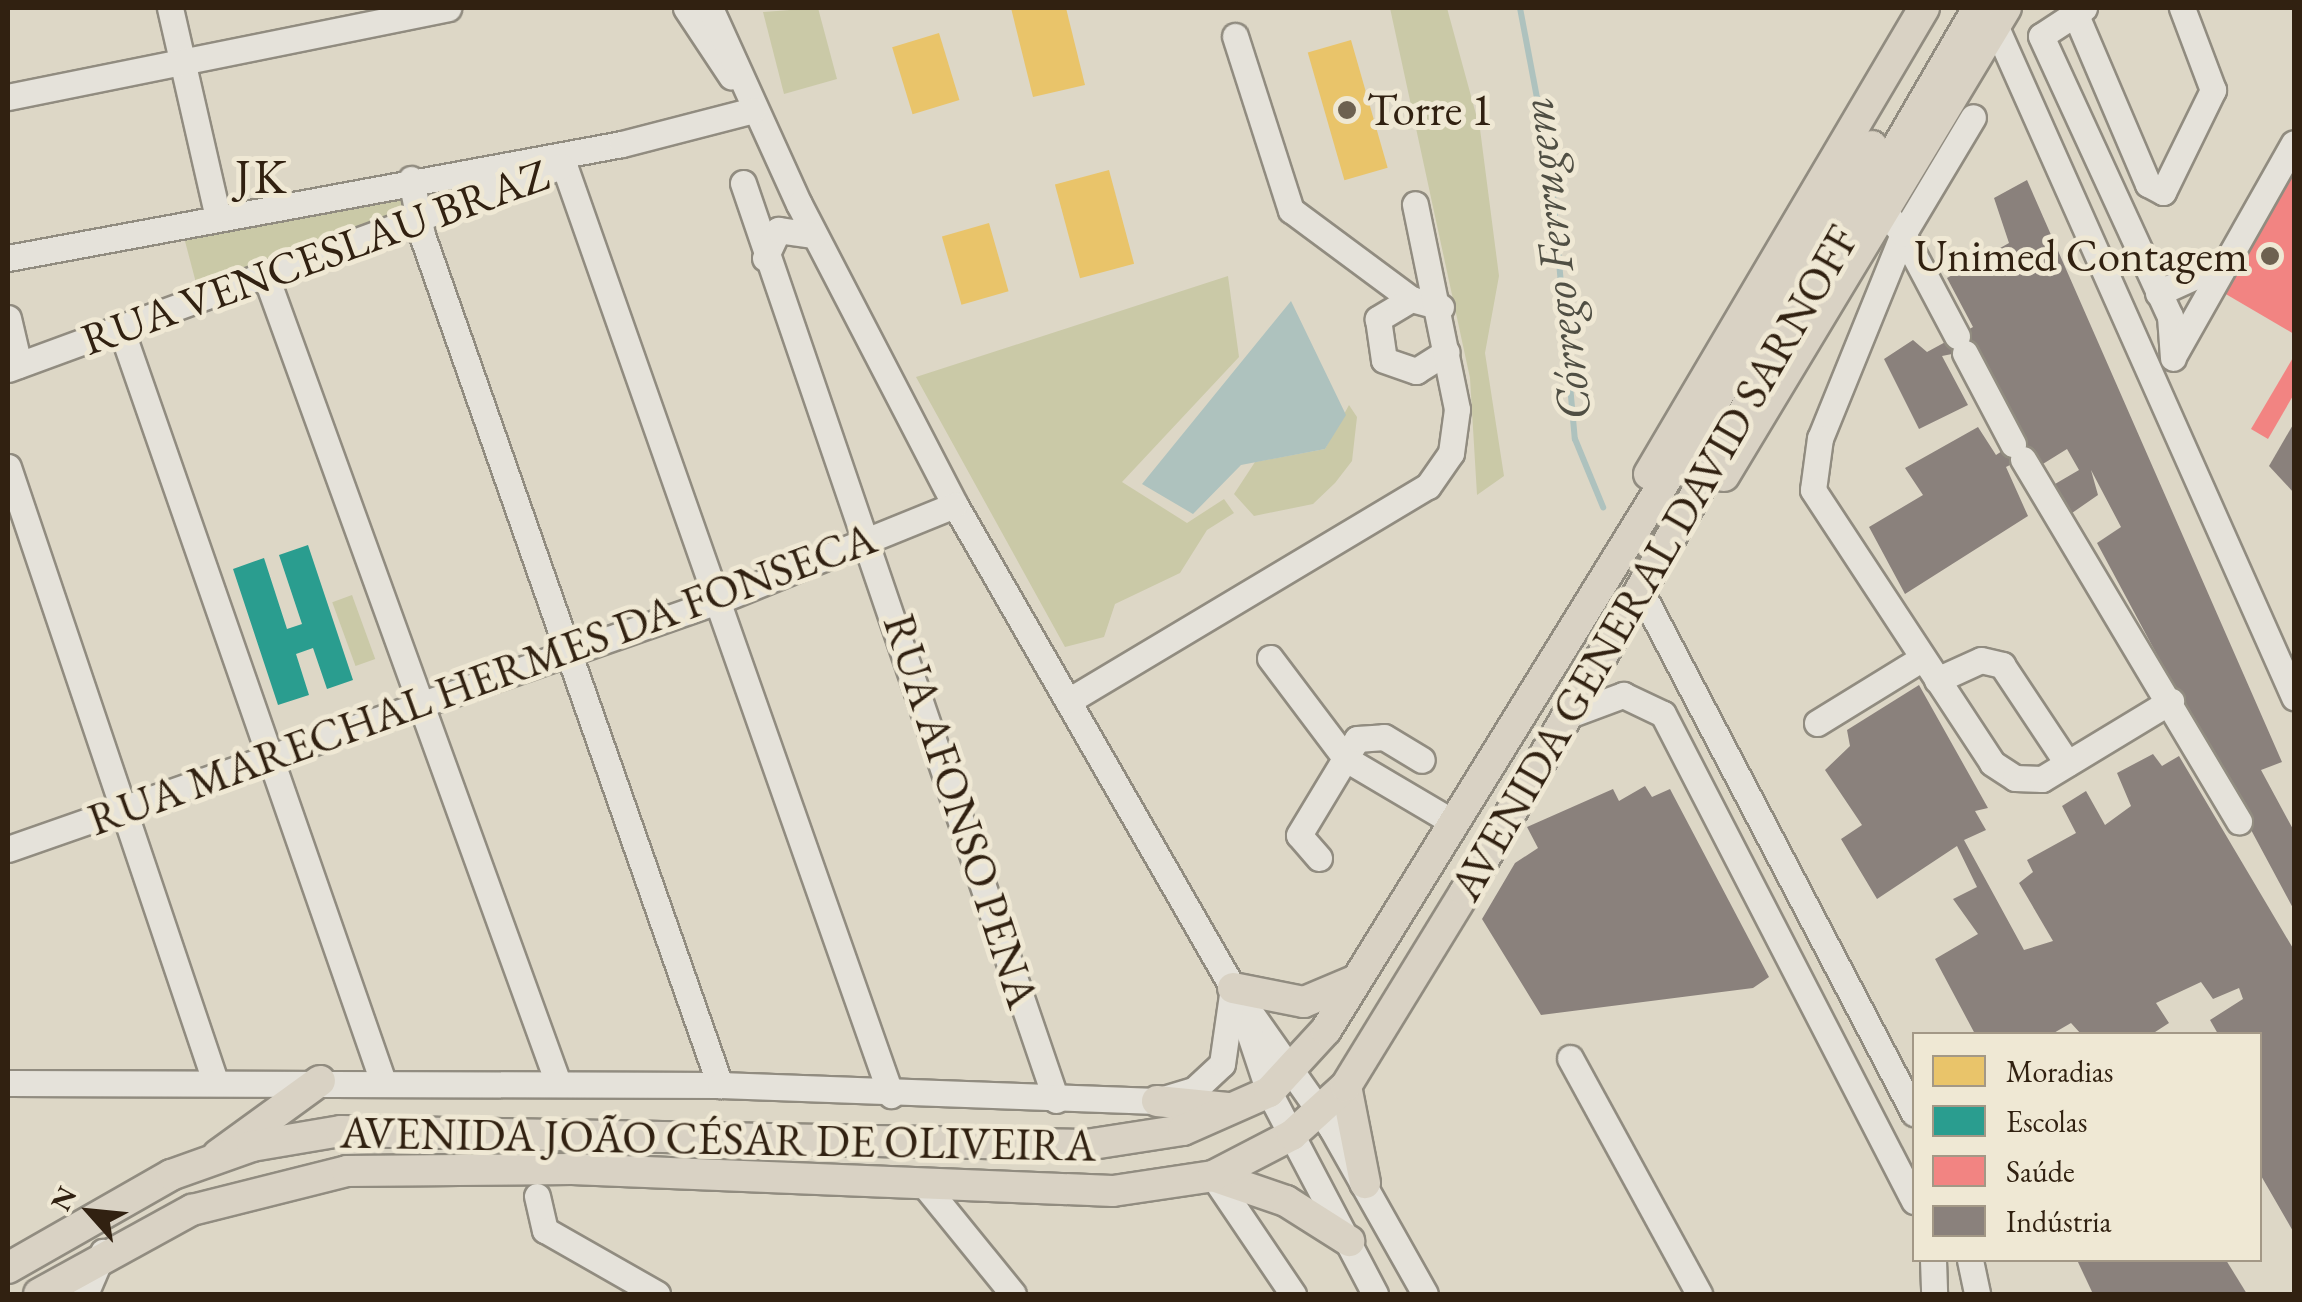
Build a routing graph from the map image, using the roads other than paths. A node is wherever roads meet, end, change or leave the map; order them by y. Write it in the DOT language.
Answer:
graph roads {
  1 [pos="170,8"];
  2 [pos="448,8"];
  3 [pos="686,8"];
  4 [pos="710,8"];
  5 [pos="1924,8"];
  6 [pos="1955,8"];
  7 [pos="2182,8"];
  8 [pos="2070,9"];
  9 [pos="1993,13"];
  10 [pos="1235,36"];
  11 [pos="182,66"];
  12 [pos="8,97"];
  13 [pos="753,110"];
  14 [pos="1973,116"];
  15 [pos="2294,143"];
  16 [pos="622,144"];
  17 [pos="564,165"];
  18 [pos="411,179"];
  19 [pos="743,183"];
  20 [pos="1415,204"];
  21 [pos="1882,209"];
  22 [pos="218,217"];
  23 [pos="416,219"];
  24 [pos="1904,234"];
  25 [pos="814,235"];
  26 [pos="8,258"];
  27 [pos="766,258"];
  28 [pos="2228,260"];
  29 [pos="266,274"];
  30 [pos="2200,279"];
  31 [pos="2158,293"];
  32 [pos="1411,299"];
  33 [pos="1441,307"];
  34 [pos="2199,311"];
  35 [pos="8,318"];
  36 [pos="122,329"];
  37 [pos="1447,352"];
  38 [pos="2172,358"];
  39 [pos="13,367"];
  40 [pos="2158,384"];
  41 [pos="8,467"];
  42 [pos="955,504"];
  43 [pos="873,542"];
  44 [pos="1586,597"];
  45 [pos="723,598"];
  46 [pos="1647,603"];
  47 [pos="570,650"];
  48 [pos="1270,658"];
  49 [pos="1921,658"];
  50 [pos="1597,663"];
  51 [pos="1937,680"];
  52 [pos="2294,697"];
  53 [pos="1070,700"];
  54 [pos="2171,702"];
  55 [pos="427,705"];
  56 [pos="1569,715"];
  57 [pos="1817,723"];
  58 [pos="274,759"];
  59 [pos="1346,759"];
  60 [pos="1422,760"];
  61 [pos="2067,763"];
  62 [pos="125,808"];
  63 [pos="1449,820"];
  64 [pos="2239,821"];
  65 [pos="8,849"];
  66 [pos="1319,858"];
  67 [pos="1360,976"];
  68 [pos="1234,988"];
  69 [pos="1570,1058"];
  70 [pos="1294,1070"];
  71 [pos="382,1080"];
  72 [pos="216,1081"];
  73 [pos="320,1081"];
  74 [pos="8,1083"];
  75 [pos="558,1083"];
  76 [pos="720,1084"];
  77 [pos="1346,1086"];
  78 [pos="1270,1092"];
  79 [pos="891,1095"];
  80 [pos="1056,1100"];
  81 [pos="1157,1101"];
  82 [pos="1236,1108"];
  83 [pos="1912,1108"];
  84 [pos="1321,1113"];
  85 [pos="1292,1135"];
  86 [pos="212,1160"];
  87 [pos="1213,1176"];
  88 [pos="922,1182"];
  89 [pos="1365,1183"];
  90 [pos="537,1196"];
  91 [pos="1912,1197"];
  92 [pos="1349,1242"];
  93 [pos="103,1252"];
  94 [pos="1933,1262"];
  95 [pos="1970,1262"];
  96 [pos="8,1268"];
  97 [pos="39,1294"];
  98 [pos="85,1294"];
  99 [pos="657,1294"];
  100 [pos="1013,1294"];
  101 [pos="1293,1294"];
  102 [pos="1375,1294"];
  103 [pos="1425,1294"];
  104 [pos="1699,1294"];
  105 [pos="1934,1294"];
  106 [pos="1976,1294"];
  1 -- 11 [label="street"];
  2 -- 11 [label="street"];
  3 -- 13 [label="street"];
  4 -- 13 [label="street"];
  5 -- 44 [label="main road"];
  6 -- 44 [label="main road, AVENIDA GENERAL DAVID SARNOFF"];
  7 -- 8 [label="street"];
  8 -- 31 [label="street"];
  9 -- 21 [label="main road"];
  9 -- 40 [label="street"];
  9 -- 50 [label="main road, AVENIDA GENERAL DAVID SARNOFF"];
  10 -- 32 [label="street"];
  11 -- 12 [label="street"];
  11 -- 22 [label="street"];
  13 -- 16 [label="street"];
  13 -- 25 [label="street"];
  14 -- 24 [label="street"];
  15 -- 28 [label="street"];
  16 -- 17 [label="street, RUA VENCESLAU BRAZ"];
  16 -- 18 [label="street"];
  17 -- 23 [label="street, RUA VENCESLAU BRAZ"];
  17 -- 45 [label="street"];
  18 -- 22 [label="street"];
  18 -- 23 [label="street"];
  19 -- 27 [label="street, RUA AFONSO PENA"];
  20 -- 33 [label="street"];
  21 -- 24 [label="street"];
  21 -- 46 [label="main road"];
  22 -- 26 [label="street"];
  23 -- 29 [label="street, RUA VENCESLAU BRAZ"];
  23 -- 47 [label="street"];
  24 -- 49 [label="street"];
  24 -- 54 [label="street"];
  25 -- 27 [label="street"];
  25 -- 42 [label="street"];
  27 -- 43 [label="street, RUA AFONSO PENA"];
  28 -- 30 [label="street"];
  28 -- 34 [label="street"];
  29 -- 36 [label="street, RUA VENCESLAU BRAZ"];
  29 -- 55 [label="street"];
  30 -- 31 [label="street"];
  30 -- 34 [label="street"];
  31 -- 38 [label="street"];
  32 -- 33 [label="street"];
  32 -- 37 [label="street"];
  33 -- 37 [label="street"];
  34 -- 38 [label="street"];
  35 -- 39 [label="street"];
  36 -- 39 [label="street, RUA VENCESLAU BRAZ"];
  36 -- 58 [label="street"];
  37 -- 53 [label="street"];
  38 -- 40 [label="street"];
  40 -- 52 [label="street"];
  41 -- 62 [label="street"];
  42 -- 43 [label="street, RUA MARECHAL HERMES DA FONSECA"];
  42 -- 53 [label="street"];
  43 -- 45 [label="street, RUA MARECHAL HERMES DA FONSECA"];
  43 -- 80 [label="street, RUA AFONSO PENA"];
  44 -- 63 [label="main road, AVENIDA GENERAL DAVID SARNOFF"];
  45 -- 47 [label="street, RUA MARECHAL HERMES DA FONSECA"];
  45 -- 79 [label="street"];
  46 -- 50 [label="main road"];
  46 -- 83 [label="street"];
  47 -- 55 [label="street, RUA MARECHAL HERMES DA FONSECA"];
  47 -- 76 [label="street"];
  48 -- 59 [label="street"];
  49 -- 51 [label="street"];
  49 -- 57 [label="street"];
  50 -- 56 [label="main road, AVENIDA GENERAL DAVID SARNOFF"];
  51 -- 61 [label="street"];
  51 -- 61 [label="street"];
  53 -- 68 [label="street"];
  54 -- 61 [label="street"];
  54 -- 64 [label="street"];
  55 -- 58 [label="street, RUA MARECHAL HERMES DA FONSECA"];
  55 -- 75 [label="street"];
  56 -- 77 [label="main road, AVENIDA GENERAL DAVID SARNOFF"];
  56 -- 91 [label="street"];
  58 -- 62 [label="street, RUA MARECHAL HERMES DA FONSECA"];
  58 -- 71 [label="street"];
  59 -- 60 [label="street"];
  59 -- 63 [label="street"];
  59 -- 66 [label="street"];
  62 -- 65 [label="street, RUA MARECHAL HERMES DA FONSECA"];
  62 -- 72 [label="street"];
  63 -- 67 [label="main road, AVENIDA GENERAL DAVID SARNOFF"];
  67 -- 68 [label="main road"];
  67 -- 70 [label="main road, AVENIDA GENERAL DAVID SARNOFF"];
  68 -- 70 [label="street"];
  68 -- 78 [label="street"];
  68 -- 81 [label="street"];
  69 -- 104 [label="street"];
  70 -- 78 [label="main road, AVENIDA GENERAL DAVID SARNOFF"];
  70 -- 84 [label="street"];
  71 -- 73 [label="street"];
  71 -- 75 [label="street"];
  72 -- 73 [label="street"];
  72 -- 74 [label="street"];
  73 -- 86 [label="main road"];
  75 -- 76 [label="street"];
  76 -- 79 [label="street"];
  77 -- 84 [label="main road, AVENIDA GENERAL DAVID SARNOFF"];
  77 -- 89 [label="main road"];
  78 -- 82 [label="main road, AVENIDA JOÃO CÉSAR DE OLIVEIRA"];
  78 -- 85 [label="street"];
  79 -- 80 [label="street"];
  80 -- 81 [label="street"];
  81 -- 82 [label="main road"];
  82 -- 86 [label="main road, AVENIDA JOÃO CÉSAR DE OLIVEIRA"];
  84 -- 85 [label="main road, AVENIDA GENERAL DAVID SARNOFF"];
  84 -- 89 [label="street"];
  85 -- 87 [label="main road, AVENIDA JOÃO CÉSAR DE OLIVEIRA"];
  85 -- 92 [label="street"];
  86 -- 96 [label="main road, AVENIDA JOÃO CÉSAR DE OLIVEIRA"];
  87 -- 88 [label="main road, AVENIDA JOÃO CÉSAR DE OLIVEIRA"];
  87 -- 92 [label="main road"];
  87 -- 101 [label="street"];
  88 -- 93 [label="main road, AVENIDA JOÃO CÉSAR DE OLIVEIRA"];
  88 -- 100 [label="street"];
  89 -- 103 [label="street"];
  90 -- 99 [label="street"];
  92 -- 102 [label="street"];
  93 -- 97 [label="main road, AVENIDA JOÃO CÉSAR DE OLIVEIRA"];
  93 -- 98 [label="street"];
  94 -- 105 [label="street"];
  95 -- 106 [label="street"];
}
